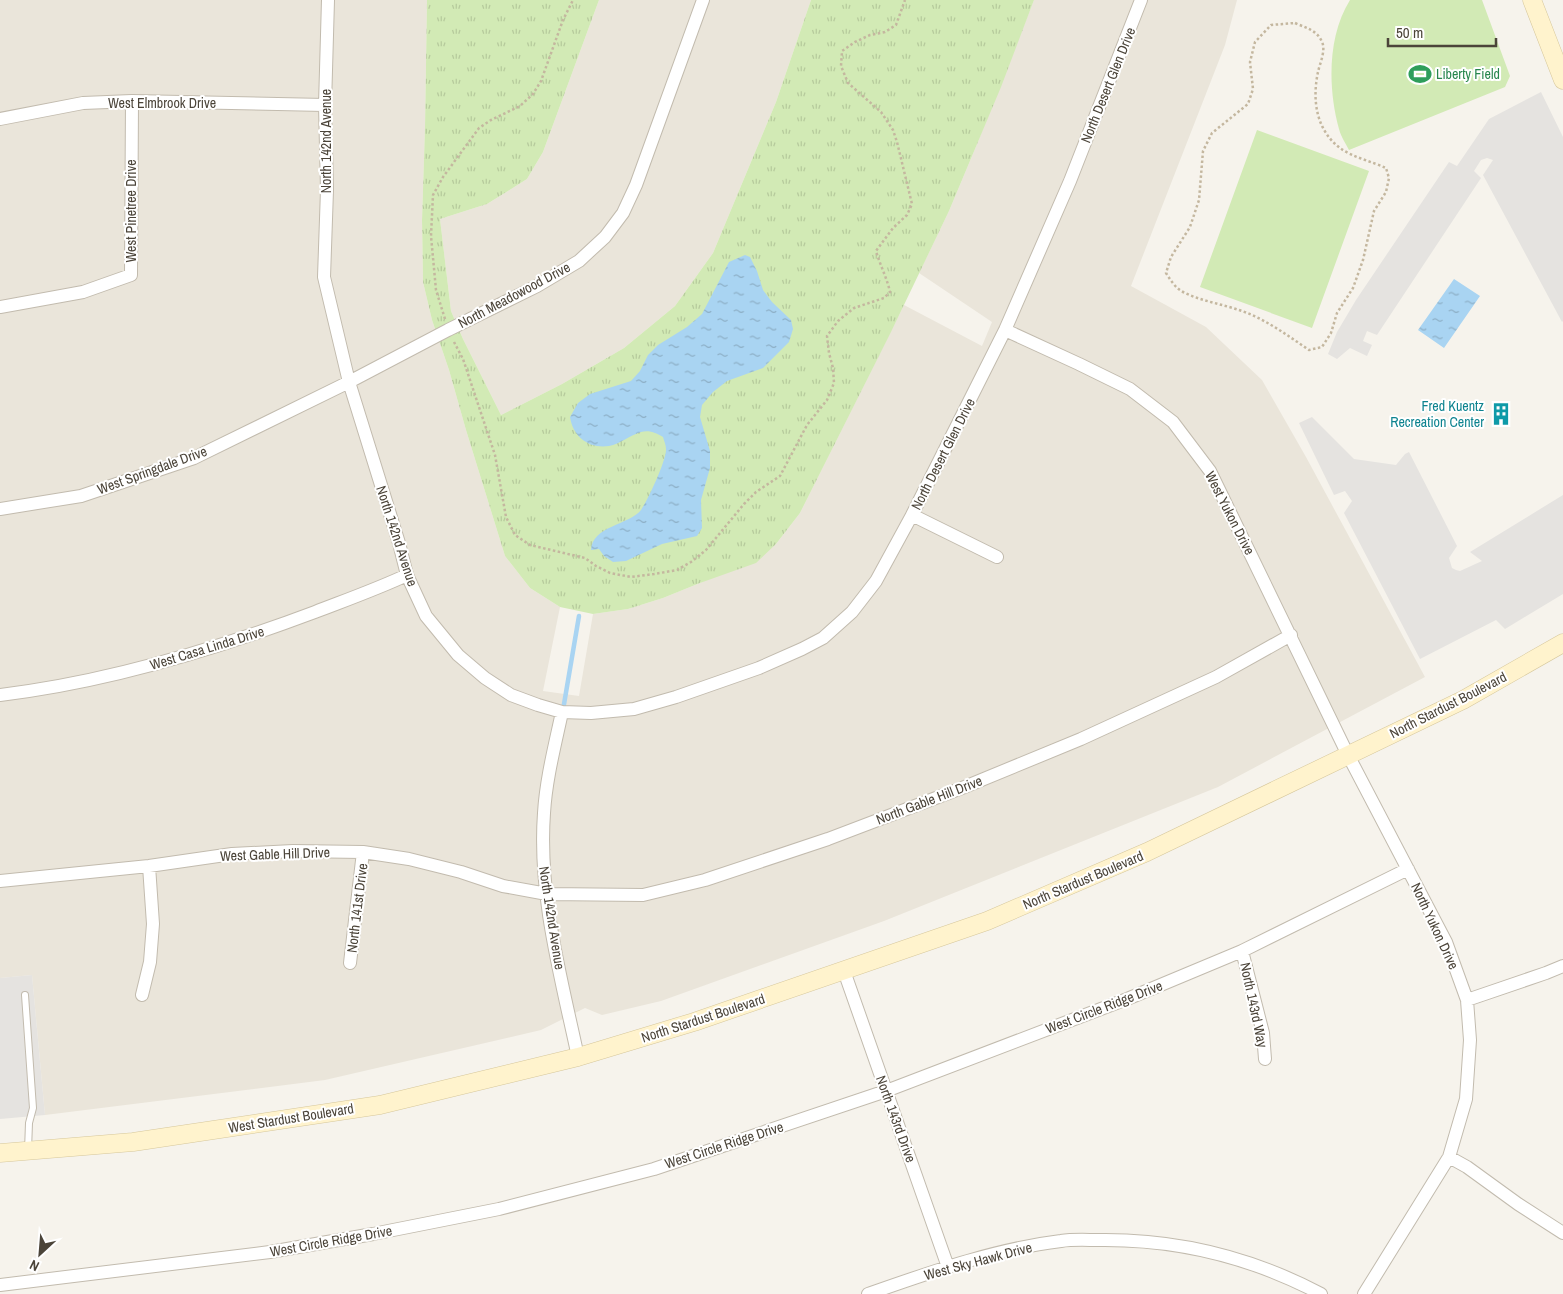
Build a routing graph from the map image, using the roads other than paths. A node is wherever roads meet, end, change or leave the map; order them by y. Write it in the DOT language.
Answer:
graph roads {
  1 [pos="328,0"];
  2 [pos="703,0"];
  3 [pos="1141,0"];
  4 [pos="1532,0"];
  5 [pos="1563,80"];
  6 [pos="132,101"];
  7 [pos="326,105"];
  8 [pos="0,119"];
  9 [pos="0,307"];
  10 [pos="1005,330"];
  11 [pos="349,382"];
  12 [pos="0,509"];
  13 [pos="912,515"];
  14 [pos="997,557"];
  15 [pos="407,575"];
  16 [pos="1291,635"];
  17 [pos="1563,643"];
  18 [pos="0,695"];
  19 [pos="562,712"];
  20 [pos="1348,755"];
  21 [pos="363,852"];
  22 [pos="149,866"];
  23 [pos="1408,870"];
  24 [pos="0,881"];
  25 [pos="547,894"];
  26 [pos="1242,951"];
  27 [pos="350,964"];
  28 [pos="1563,966"];
  29 [pos="844,971"];
  30 [pos="25,995"];
  31 [pos="142,995"];
  32 [pos="1467,1000"];
  33 [pos="578,1057"];
  34 [pos="1265,1059"];
  35 [pos="886,1092"];
  36 [pos="28,1151"];
  37 [pos="0,1153"];
  38 [pos="1449,1156"];
  39 [pos="1563,1233"];
  40 [pos="948,1267"];
  41 [pos="0,1285"];
  42 [pos="868,1294"];
  43 [pos="1321,1294"];
  44 [pos="1364,1294"];
  1 -- 7 [label="street, North 142nd Avenue"];
  2 -- 11 [label="street, North Meadowood Drive"];
  3 -- 10 [label="street, North Desert Glen Drive"];
  4 -- 5 [label="street"];
  6 -- 7 [label="street, West Elmbrook Drive"];
  6 -- 8 [label="street, West Elmbrook Drive"];
  6 -- 9 [label="street, West Pinetree Drive"];
  7 -- 11 [label="street, North 142nd Avenue"];
  10 -- 13 [label="street, North Desert Glen Drive"];
  10 -- 16 [label="street, West Yukon Drive"];
  11 -- 12 [label="street, West Springdale Drive"];
  11 -- 15 [label="street, North 142nd Avenue"];
  13 -- 14 [label="street"];
  13 -- 19 [label="street, North Desert Glen Drive"];
  15 -- 18 [label="street, West Casa Linda Drive"];
  15 -- 19 [label="street, North 142nd Avenue"];
  16 -- 20 [label="street, West Yukon Drive"];
  16 -- 25 [label="street, North Gable Hill Drive"];
  17 -- 20 [label="street, North Stardust Boulevard"];
  19 -- 25 [label="street, North 142nd Avenue"];
  20 -- 23 [label="street, North Yukon Drive"];
  20 -- 29 [label="street, North Stardust Boulevard"];
  21 -- 22 [label="street, West Gable Hill Drive"];
  21 -- 25 [label="street, West Gable Hill Drive"];
  21 -- 27 [label="street, North 141st Drive"];
  22 -- 24 [label="street, West Gable Hill Drive"];
  22 -- 31 [label="street"];
  23 -- 26 [label="street, West Circle Ridge Drive"];
  23 -- 32 [label="street, North Yukon Drive"];
  25 -- 33 [label="street, North 142nd Avenue"];
  26 -- 34 [label="street, North 143rd Way"];
  26 -- 35 [label="street, West Circle Ridge Drive"];
  28 -- 32 [label="street"];
  29 -- 33 [label="street, North Stardust Boulevard"];
  29 -- 35 [label="street, North 143rd Drive"];
  30 -- 36 [label="lane"];
  32 -- 38 [label="street, North Yukon Drive"];
  33 -- 36 [label="street, West Stardust Boulevard"];
  35 -- 40 [label="street, North 143rd Drive"];
  35 -- 41 [label="street, West Circle Ridge Drive"];
  36 -- 37 [label="street, West Stardust Boulevard"];
  38 -- 39 [label="street"];
  38 -- 44 [label="street, North Yukon Drive"];
  40 -- 42 [label="street, West Sky Hawk Drive"];
  40 -- 43 [label="street, West Sky Hawk Drive"];
}
